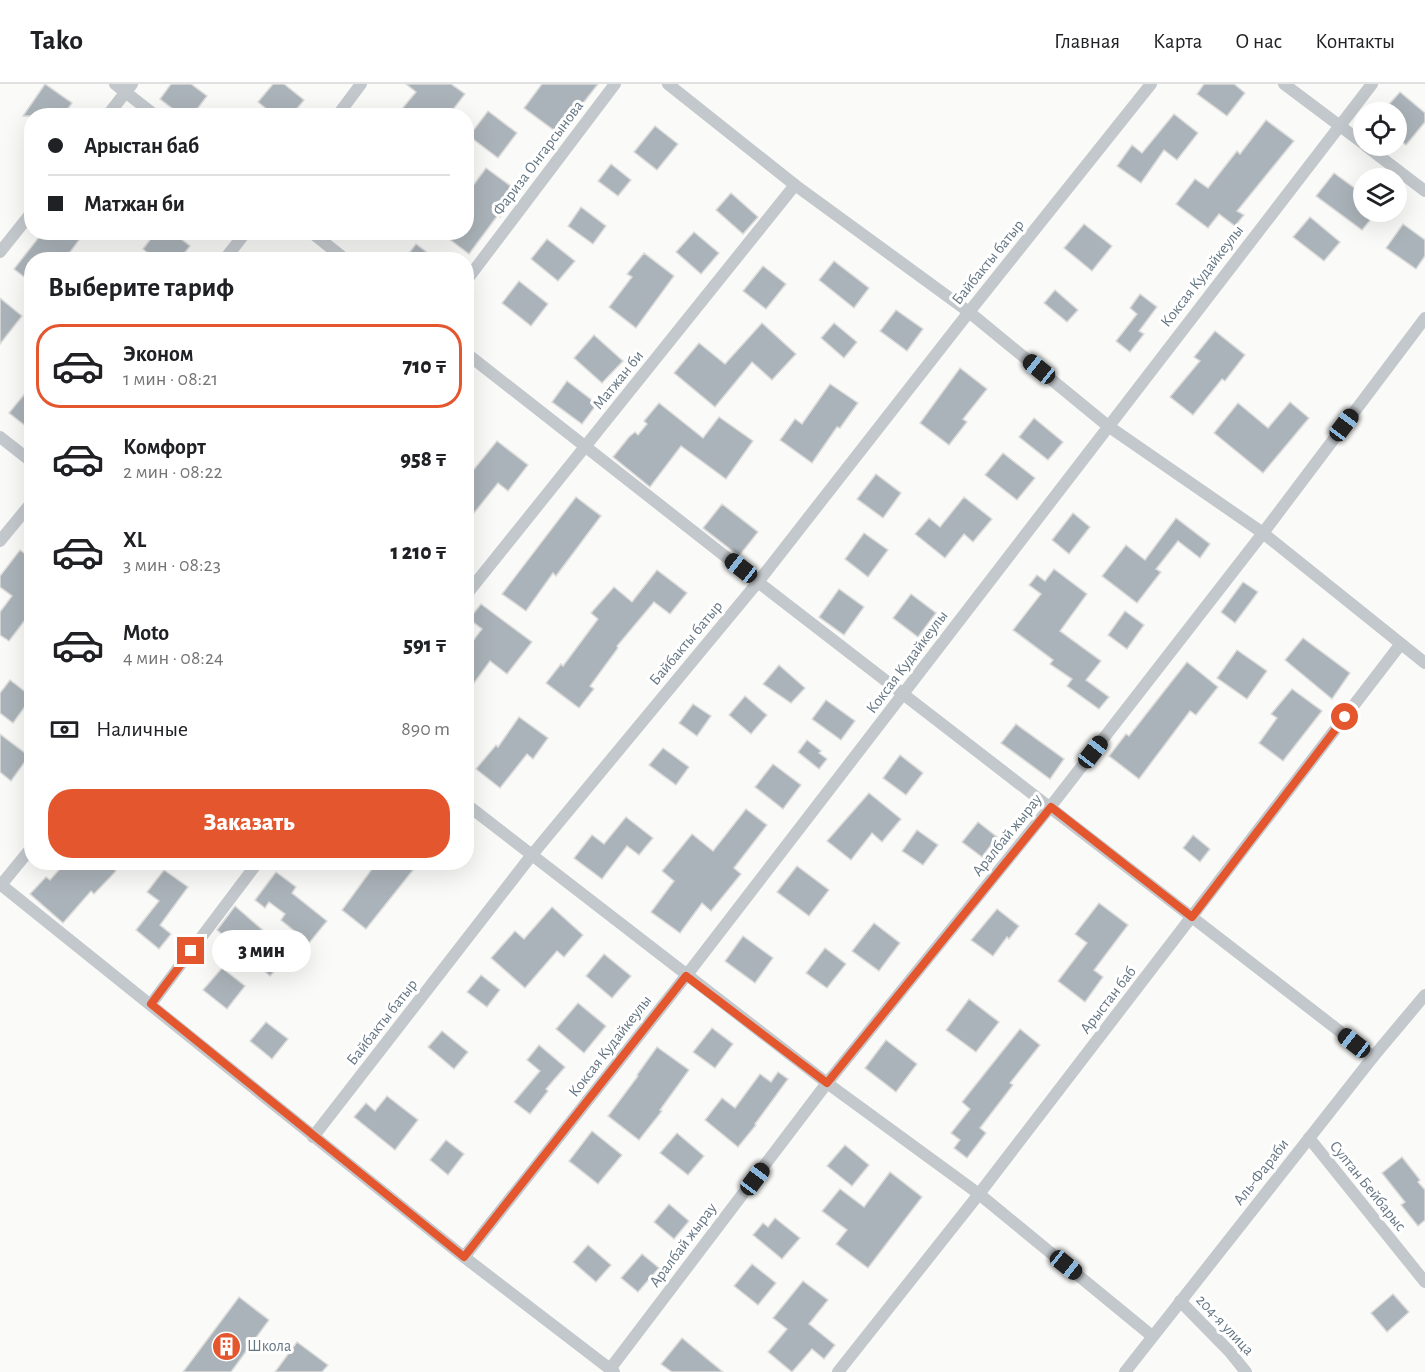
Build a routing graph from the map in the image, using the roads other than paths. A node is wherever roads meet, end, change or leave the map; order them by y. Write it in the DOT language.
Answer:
graph roads {
  1 [pos="115,84"];
  2 [pos="361,84"];
  3 [pos="615,84"];
  4 [pos="668,84"];
  5 [pos="1151,84"];
  6 [pos="1284,84"];
  7 [pos="1372,84"];
  8 [pos="129,88"];
  9 [pos="113,108"];
  10 [pos="148,108"];
  11 [pos="343,108"];
  12 [pos="1339,125"];
  13 [pos="1353,136"];
  14 [pos="1379,156"];
  15 [pos="795,185"];
  16 [pos="1425,191"];
  17 [pos="24,222"];
  18 [pos="240,240"];
  19 [pos="321,240"];
  20 [pos="0,252"];
  21 [pos="230,252"];
  22 [pos="336,252"];
  23 [pos="474,270"];
  24 [pos="969,312"];
  25 [pos="1425,318"];
  26 [pos="474,359"];
  27 [pos="1108,426"];
  28 [pos="0,437"];
  29 [pos="587,446"];
  30 [pos="24,456"];
  31 [pos="24,512"];
  32 [pos="1263,533"];
  33 [pos="0,541"];
  34 [pos="758,582"];
  35 [pos="474,585"];
  36 [pos="1401,645"];
  37 [pos="1425,663"];
  38 [pos="904,694"];
  39 [pos="1051,807"];
  40 [pos="474,810"];
  41 [pos="24,856"];
  42 [pos="531,856"];
  43 [pos="252,870"];
  44 [pos="0,885"];
  45 [pos="1192,917"];
  46 [pos="686,976"];
  47 [pos="1425,996"];
  48 [pos="151,1004"];
  49 [pos="1372,1057"];
  50 [pos="827,1083"];
  51 [pos="313,1137"];
  52 [pos="1309,1138"];
  53 [pos="979,1194"];
  54 [pos="464,1257"];
  55 [pos="1425,1282"];
  56 [pos="1180,1301"];
  57 [pos="1152,1336"];
  58 [pos="612,1370"];
  59 [pos="838,1372"];
  60 [pos="1125,1372"];
  61 [pos="1246,1372"];
  1 -- 8 [label="street"];
  2 -- 11 [label="street"];
  3 -- 23 [label="street, Фариза Онгарсынова"];
  4 -- 15 [label="street"];
  5 -- 24 [label="street, Байбакты батыр"];
  6 -- 12 [label="street"];
  7 -- 12 [label="street, Коксая Кудайкеулы"];
  8 -- 9 [label="street"];
  8 -- 10 [label="street"];
  12 -- 13 [label="street"];
  12 -- 27 [label="street, Коксая Кудайкеулы"];
  14 -- 16 [label="street"];
  15 -- 24 [label="street"];
  15 -- 29 [label="street, Матжан би"];
  17 -- 20 [label="street"];
  18 -- 21 [label="street"];
  19 -- 22 [label="street"];
  24 -- 27 [label="street"];
  24 -- 34 [label="street, Байбакты батыр"];
  25 -- 32 [label="street, Аралбай жырау"];
  26 -- 29 [label="street"];
  27 -- 32 [label="street"];
  27 -- 38 [label="street, Коксая Кудайкеулы"];
  28 -- 30 [label="street"];
  29 -- 34 [label="street"];
  29 -- 35 [label="street, Матжан би"];
  31 -- 33 [label="street"];
  32 -- 36 [label="street"];
  32 -- 39 [label="street, Аралбай жырау"];
  34 -- 38 [label="street"];
  34 -- 42 [label="street, Байбакты батыр"];
  36 -- 37 [label="street"];
  36 -- 45 [label="street, Арыстан баб"];
  38 -- 39 [label="street"];
  38 -- 46 [label="street, Коксая Кудайкеулы"];
  39 -- 45 [label="street"];
  39 -- 50 [label="street, Аралбай жырау"];
  40 -- 42 [label="street"];
  41 -- 44 [label="street"];
  42 -- 46 [label="street"];
  42 -- 51 [label="street, Байбакты батыр"];
  43 -- 48 [label="street"];
  44 -- 48 [label="street"];
  45 -- 49 [label="street"];
  45 -- 53 [label="street, Арыстан баб"];
  46 -- 50 [label="street"];
  46 -- 54 [label="street, Коксая Кудайкеулы"];
  47 -- 49 [label="street, Аль-Фараби"];
  48 -- 51 [label="street"];
  49 -- 52 [label="street, Аль-Фараби"];
  50 -- 53 [label="street"];
  50 -- 58 [label="street, Аралбай жырау"];
  51 -- 54 [label="street"];
  52 -- 55 [label="street, Султан Бейбарыс"];
  52 -- 56 [label="street, Аль-Фараби"];
  53 -- 57 [label="street"];
  53 -- 59 [label="street, Арыстан баб"];
  54 -- 58 [label="street"];
  56 -- 57 [label="street, Аль-Фараби"];
  56 -- 61 [label="street, 204-я улица"];
  57 -- 60 [label="street, Аль-Фараби"];
}
